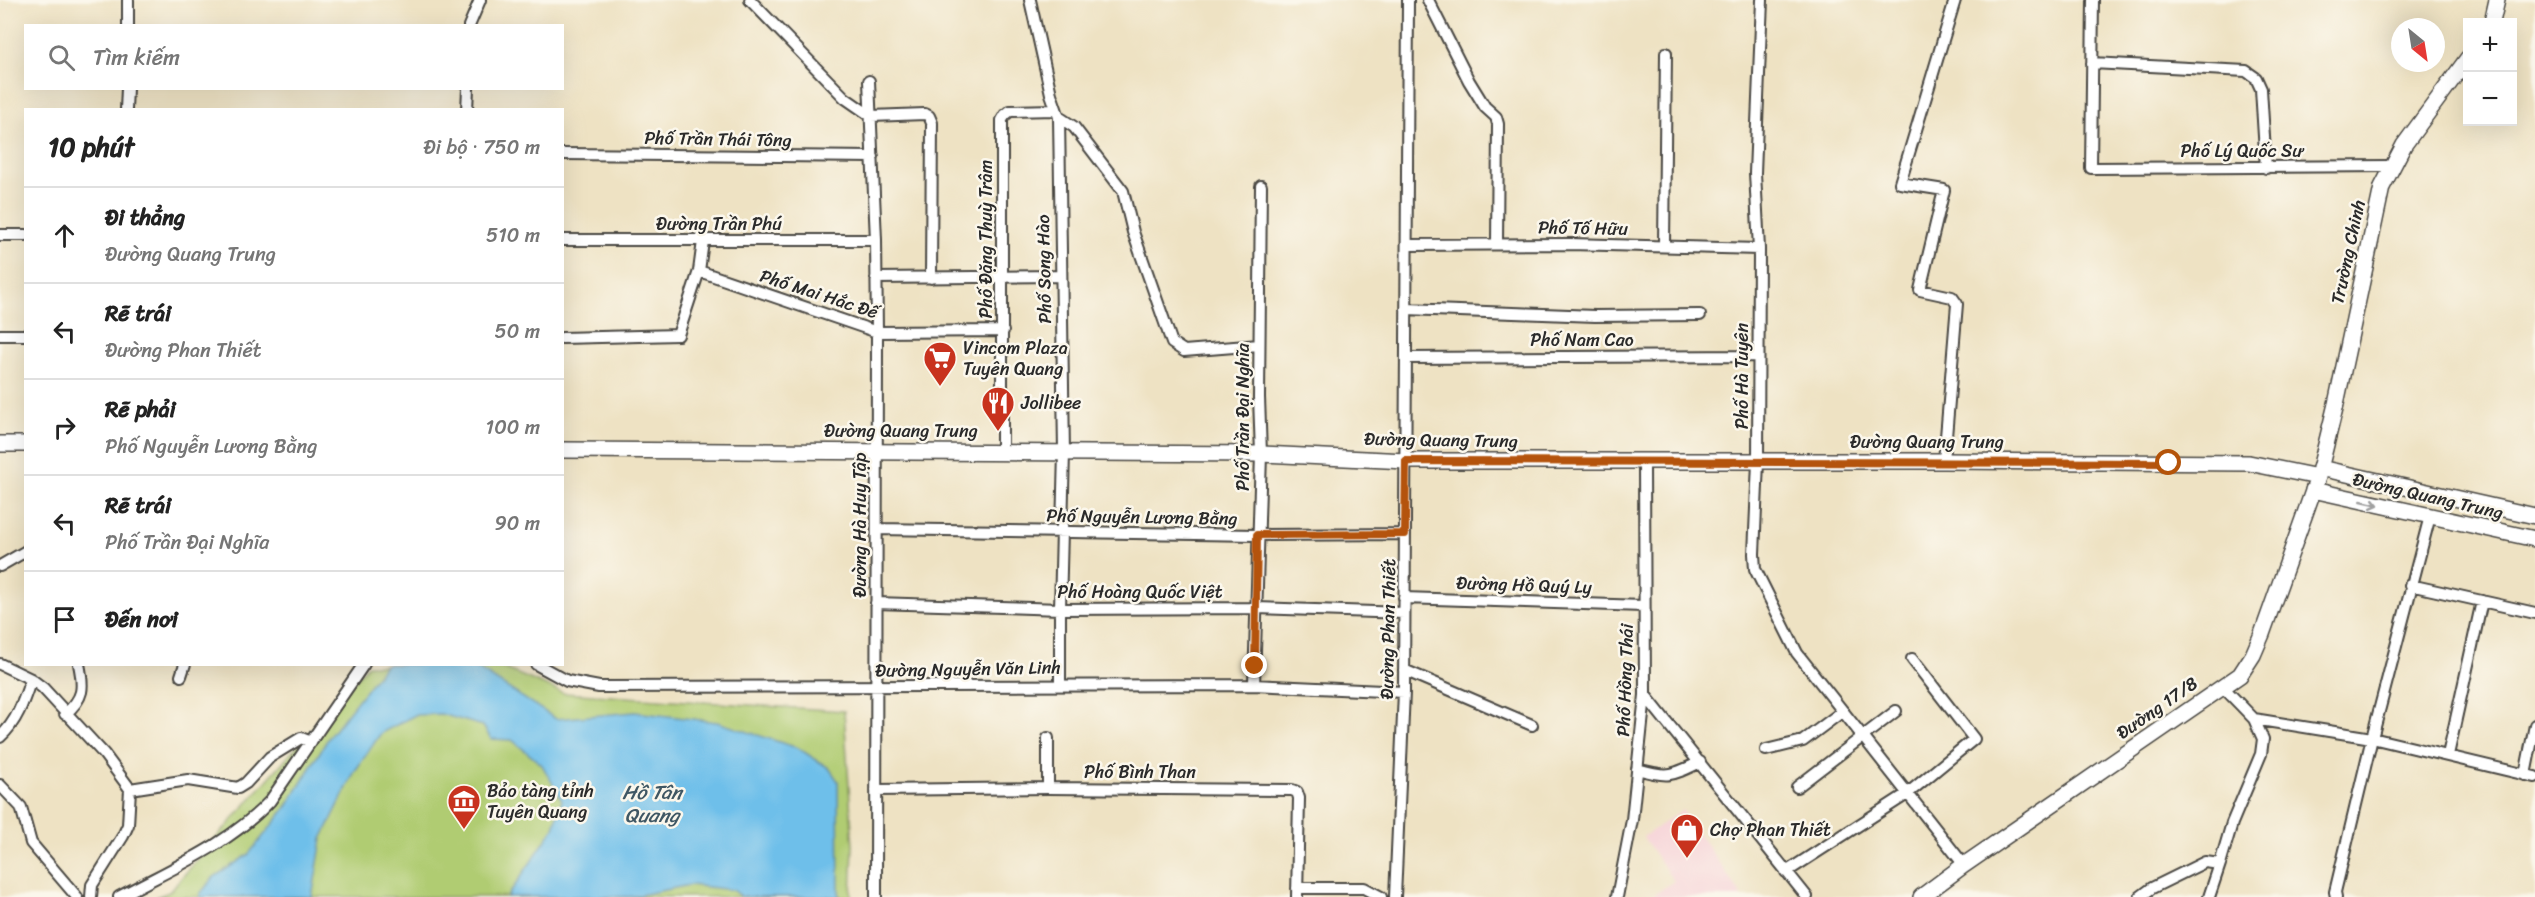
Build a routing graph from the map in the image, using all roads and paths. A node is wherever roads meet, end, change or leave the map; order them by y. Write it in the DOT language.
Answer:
graph roads {
  1 [pos="128,0"];
  2 [pos="480,0"];
  3 [pos="750,0"];
  4 [pos="1030,0"];
  5 [pos="1408,0"];
  6 [pos="1428,0"];
  7 [pos="1762,0"];
  8 [pos="1955,0"];
  9 [pos="2093,0"];
  10 [pos="2497,0"];
  11 [pos="2493,18"];
  12 [pos="128,24"];
  13 [pos="470,24"];
  14 [pos="1666,53"];
  15 [pos="2092,63"];
  16 [pos="2463,65"];
  17 [pos="869,81"];
  18 [pos="127,90"];
  19 [pos="468,90"];
  20 [pos="126,108"];
  21 [pos="467,108"];
  22 [pos="1057,114"];
  23 [pos="872,116"];
  24 [pos="564,154"];
  25 [pos="873,157"];
  26 [pos="2393,166"];
  27 [pos="2266,168"];
  28 [pos="1261,186"];
  29 [pos="0,235"];
  30 [pos="24,235"];
  31 [pos="564,240"];
  32 [pos="876,240"];
  33 [pos="703,241"];
  34 [pos="1497,244"];
  35 [pos="1407,245"];
  36 [pos="1664,246"];
  37 [pos="1760,249"];
  38 [pos="699,271"];
  39 [pos="1060,276"];
  40 [pos="1004,277"];
  41 [pos="876,278"];
  42 [pos="931,278"];
  43 [pos="1406,309"];
  44 [pos="1700,315"];
  45 [pos="1003,331"];
  46 [pos="877,332"];
  47 [pos="0,335"];
  48 [pos="24,335"];
  49 [pos="564,338"];
  50 [pos="1259,345"];
  51 [pos="1758,356"];
  52 [pos="1406,358"];
  53 [pos="0,444"];
  54 [pos="24,444"];
  55 [pos="564,450"];
  56 [pos="876,450"];
  57 [pos="1002,451"];
  58 [pos="1064,452"];
  59 [pos="1261,454"];
  60 [pos="1406,461"];
  61 [pos="1644,461"];
  62 [pos="1944,461"];
  63 [pos="1758,462"];
  64 [pos="2317,478"];
  65 [pos="2430,516"];
  66 [pos="2535,516"];
  67 [pos="878,529"];
  68 [pos="1062,532"];
  69 [pos="1405,534"];
  70 [pos="1257,535"];
  71 [pos="2535,539"];
  72 [pos="24,552"];
  73 [pos="0,566"];
  74 [pos="2410,585"];
  75 [pos="1404,598"];
  76 [pos="2482,601"];
  77 [pos="876,603"];
  78 [pos="1643,606"];
  79 [pos="1257,608"];
  80 [pos="1060,609"];
  81 [pos="2535,612"];
  82 [pos="1404,613"];
  83 [pos="1912,659"];
  84 [pos="0,664"];
  85 [pos="79,666"];
  86 [pos="184,666"];
  87 [pos="363,666"];
  88 [pos="540,666"];
  89 [pos="1404,670"];
  90 [pos="181,676"];
  91 [pos="31,679"];
  92 [pos="1060,684"];
  93 [pos="1254,685"];
  94 [pos="2222,686"];
  95 [pos="876,687"];
  96 [pos="1404,692"];
  97 [pos="1645,695"];
  98 [pos="1843,711"];
  99 [pos="1896,711"];
  100 [pos="65,714"];
  101 [pos="2253,719"];
  102 [pos="1532,725"];
  103 [pos="2535,725"];
  104 [pos="0,737"];
  105 [pos="1047,738"];
  106 [pos="1863,738"];
  107 [pos="2372,738"];
  108 [pos="311,741"];
  109 [pos="1766,750"];
  110 [pos="2448,755"];
  111 [pos="1700,762"];
  112 [pos="1637,769"];
  113 [pos="2530,776"];
  114 [pos="0,785"];
  115 [pos="1797,787"];
  116 [pos="1048,788"];
  117 [pos="130,789"];
  118 [pos="876,790"];
  119 [pos="1907,794"];
  120 [pos="2216,862"];
  121 [pos="1964,865"];
  122 [pos="1786,872"];
  123 [pos="1297,892"];
  124 [pos="77,897"];
  125 [pos="91,897"];
  126 [pos="119,897"];
  127 [pos="876,897"];
  128 [pos="1381,897"];
  129 [pos="1395,897"];
  130 [pos="1617,897"];
  131 [pos="1807,897"];
  132 [pos="1921,897"];
  133 [pos="2140,897"];
  134 [pos="2209,897"];
  135 [pos="2336,897"];
  1 -- 12 [label="street"];
  2 -- 13 [label="street"];
  3 -- 23 [label="street"];
  4 -- 22 [label="street, Phố Song Hào"];
  5 -- 35 [label="street, Đường Phan Thiết"];
  6 -- 34 [label="street"];
  7 -- 37 [label="street, Phố Hà Tuyên"];
  8 -- 62 [label="street"];
  9 -- 15 [label="street"];
  10 -- 11 [label="main road"];
  14 -- 36 [label="street"];
  15 -- 27 [label="street"];
  15 -- 27 [label="street, Phố Lý Quốc Sư"];
  16 -- 26 [label="main road, Trường Chinh"];
  17 -- 23 [label="street, Đường Hà Huy Tập"];
  18 -- 20 [label="street"];
  19 -- 21 [label="street"];
  22 -- 39 [label="street, Phố Song Hào"];
  22 -- 40 [label="street, Phố Đặng Thuỳ Trâm"];
  22 -- 50 [label="street"];
  23 -- 25 [label="street, Đường Hà Huy Tập"];
  23 -- 42 [label="street"];
  24 -- 25 [label="street, Phố Trần Thái Tông"];
  25 -- 32 [label="street, Đường Hà Huy Tập"];
  26 -- 27 [label="street, Phố Lý Quốc Sư"];
  26 -- 64 [label="main road, Trường Chinh"];
  28 -- 50 [label="street, Phố Trần Đại Nghĩa"];
  29 -- 30 [label="street"];
  31 -- 33 [label="street, Đường Trần Phú"];
  32 -- 33 [label="street, Đường Trần Phú"];
  32 -- 41 [label="street, Đường Hà Huy Tập"];
  33 -- 38 [label="street"];
  34 -- 35 [label="street, Phố Tố Hữu"];
  34 -- 36 [label="street, Phố Tố Hữu"];
  35 -- 43 [label="street, Đường Phan Thiết"];
  36 -- 37 [label="street, Phố Tố Hữu"];
  37 -- 51 [label="street, Phố Hà Tuyên"];
  38 -- 46 [label="street, Phố Mai Hắc Đế"];
  38 -- 49 [label="street"];
  39 -- 40 [label="street"];
  39 -- 58 [label="street, Phố Song Hào"];
  40 -- 42 [label="street"];
  40 -- 45 [label="street, Phố Đặng Thuỳ Trâm"];
  41 -- 42 [label="street"];
  41 -- 46 [label="street, Đường Hà Huy Tập"];
  43 -- 44 [label="street"];
  43 -- 52 [label="street, Đường Phan Thiết"];
  45 -- 46 [label="street, Phố Mai Hắc Đế"];
  45 -- 57 [label="street, Phố Đặng Thuỳ Trâm"];
  46 -- 56 [label="street, Đường Hà Huy Tập"];
  47 -- 48 [label="street"];
  50 -- 59 [label="street, Phố Trần Đại Nghĩa"];
  51 -- 52 [label="street, Phố Nam Cao"];
  51 -- 63 [label="street, Phố Hà Tuyên"];
  52 -- 60 [label="street, Đường Phan Thiết"];
  53 -- 54 [label="main road"];
  55 -- 56 [label="main road, Đường Quang Trung"];
  56 -- 57 [label="main road, Đường Quang Trung"];
  56 -- 67 [label="street, Đường Hà Huy Tập"];
  57 -- 58 [label="main road, Đường Quang Trung"];
  58 -- 59 [label="main road, Đường Quang Trung"];
  58 -- 68 [label="street, Phố Song Hào"];
  59 -- 60 [label="main road, Đường Quang Trung"];
  59 -- 70 [label="street, Phố Trần Đại Nghĩa"];
  60 -- 61 [label="main road, Đường Quang Trung"];
  60 -- 69 [label="street, Đường Phan Thiết"];
  61 -- 63 [label="main road, Đường Quang Trung"];
  61 -- 78 [label="street, Phố Hồng Thái"];
  62 -- 63 [label="main road, Đường Quang Trung"];
  62 -- 64 [label="main road, Đường Quang Trung"];
  63 -- 98 [label="street, Phố Hà Tuyên"];
  64 -- 65 [label="main road, Đường Quang Trung, one-way"];
  64 -- 66 [label="main road, Đường Quang Trung"];
  64 -- 94 [label="main road, Đường 17/8"];
  65 -- 71 [label="main road, Đường Quang Trung"];
  65 -- 74 [label="street"];
  67 -- 68 [label="street, Phố Nguyễn Lương Bằng"];
  67 -- 77 [label="street, Đường Hà Huy Tập"];
  68 -- 70 [label="street, Phố Nguyễn Lương Bằng"];
  68 -- 80 [label="street, Phố Song Hào"];
  69 -- 70 [label="street, Phố Nguyễn Lương Bằng"];
  69 -- 75 [label="street, Đường Phan Thiết"];
  70 -- 79 [label="street, Phố Trần Đại Nghĩa"];
  72 -- 73 [label="street"];
  74 -- 76 [label="street"];
  74 -- 107 [label="street"];
  75 -- 78 [label="street, Đường Hồ Quý Ly"];
  75 -- 82 [label="street, Đường Phan Thiết"];
  76 -- 81 [label="street"];
  76 -- 110 [label="street"];
  77 -- 80 [label="street, Phố Hoàng Quốc Việt"];
  77 -- 95 [label="street, Đường Hà Huy Tập"];
  78 -- 97 [label="street, Phố Hồng Thái"];
  79 -- 80 [label="street, Phố Hoàng Quốc Việt"];
  79 -- 82 [label="street, Phố Hoàng Quốc Việt"];
  79 -- 93 [label="street, Phố Trần Đại Nghĩa"];
  80 -- 92 [label="street, Phố Song Hào"];
  82 -- 89 [label="street, Đường Phan Thiết"];
  83 -- 119 [label="street"];
  84 -- 91 [label="street"];
  85 -- 100 [label="street"];
  86 -- 90 [label="street"];
  87 -- 108 [label="street"];
  88 -- 95 [label="street, Đường Nguyễn Văn Linh"];
  89 -- 96 [label="street, Đường Phan Thiết"];
  89 -- 102 [label="street"];
  91 -- 100 [label="street"];
  91 -- 104 [label="street"];
  92 -- 93 [label="street, Đường Nguyễn Văn Linh"];
  92 -- 95 [label="street, Đường Nguyễn Văn Linh"];
  93 -- 96 [label="street, Đường Nguyễn Văn Linh"];
  94 -- 101 [label="street"];
  94 -- 121 [label="main road, Đường 17/8"];
  95 -- 118 [label="street, Đường Hà Huy Tập"];
  96 -- 129 [label="street, Đường Phan Thiết"];
  97 -- 111 [label="street"];
  97 -- 112 [label="street, Phố Hồng Thái"];
  98 -- 106 [label="street, Phố Hà Tuyên"];
  98 -- 109 [label="street"];
  99 -- 106 [label="street"];
  100 -- 117 [label="street"];
  101 -- 107 [label="street"];
  101 -- 120 [label="street"];
  103 -- 113 [label="street"];
  105 -- 116 [label="street"];
  106 -- 115 [label="street"];
  106 -- 119 [label="street, Phố Hà Tuyên"];
  107 -- 110 [label="street"];
  107 -- 135 [label="street"];
  108 -- 117 [label="street"];
  108 -- 126 [label="street"];
  110 -- 113 [label="street"];
  111 -- 112 [label="street"];
  111 -- 122 [label="street"];
  112 -- 130 [label="street, Phố Hồng Thái"];
  114 -- 124 [label="street"];
  116 -- 118 [label="street, Phố Bình Than"];
  116 -- 123 [label="street, Phố Bình Than"];
  117 -- 125 [label="street"];
  118 -- 127 [label="street, Đường Hà Huy Tập"];
  119 -- 121 [label="street, Phố Hà Tuyên"];
  119 -- 122 [label="street"];
  120 -- 133 [label="street"];
  120 -- 134 [label="street"];
  121 -- 132 [label="main road, Đường 17/8"];
  122 -- 131 [label="street"];
  123 -- 128 [label="street"];
}
